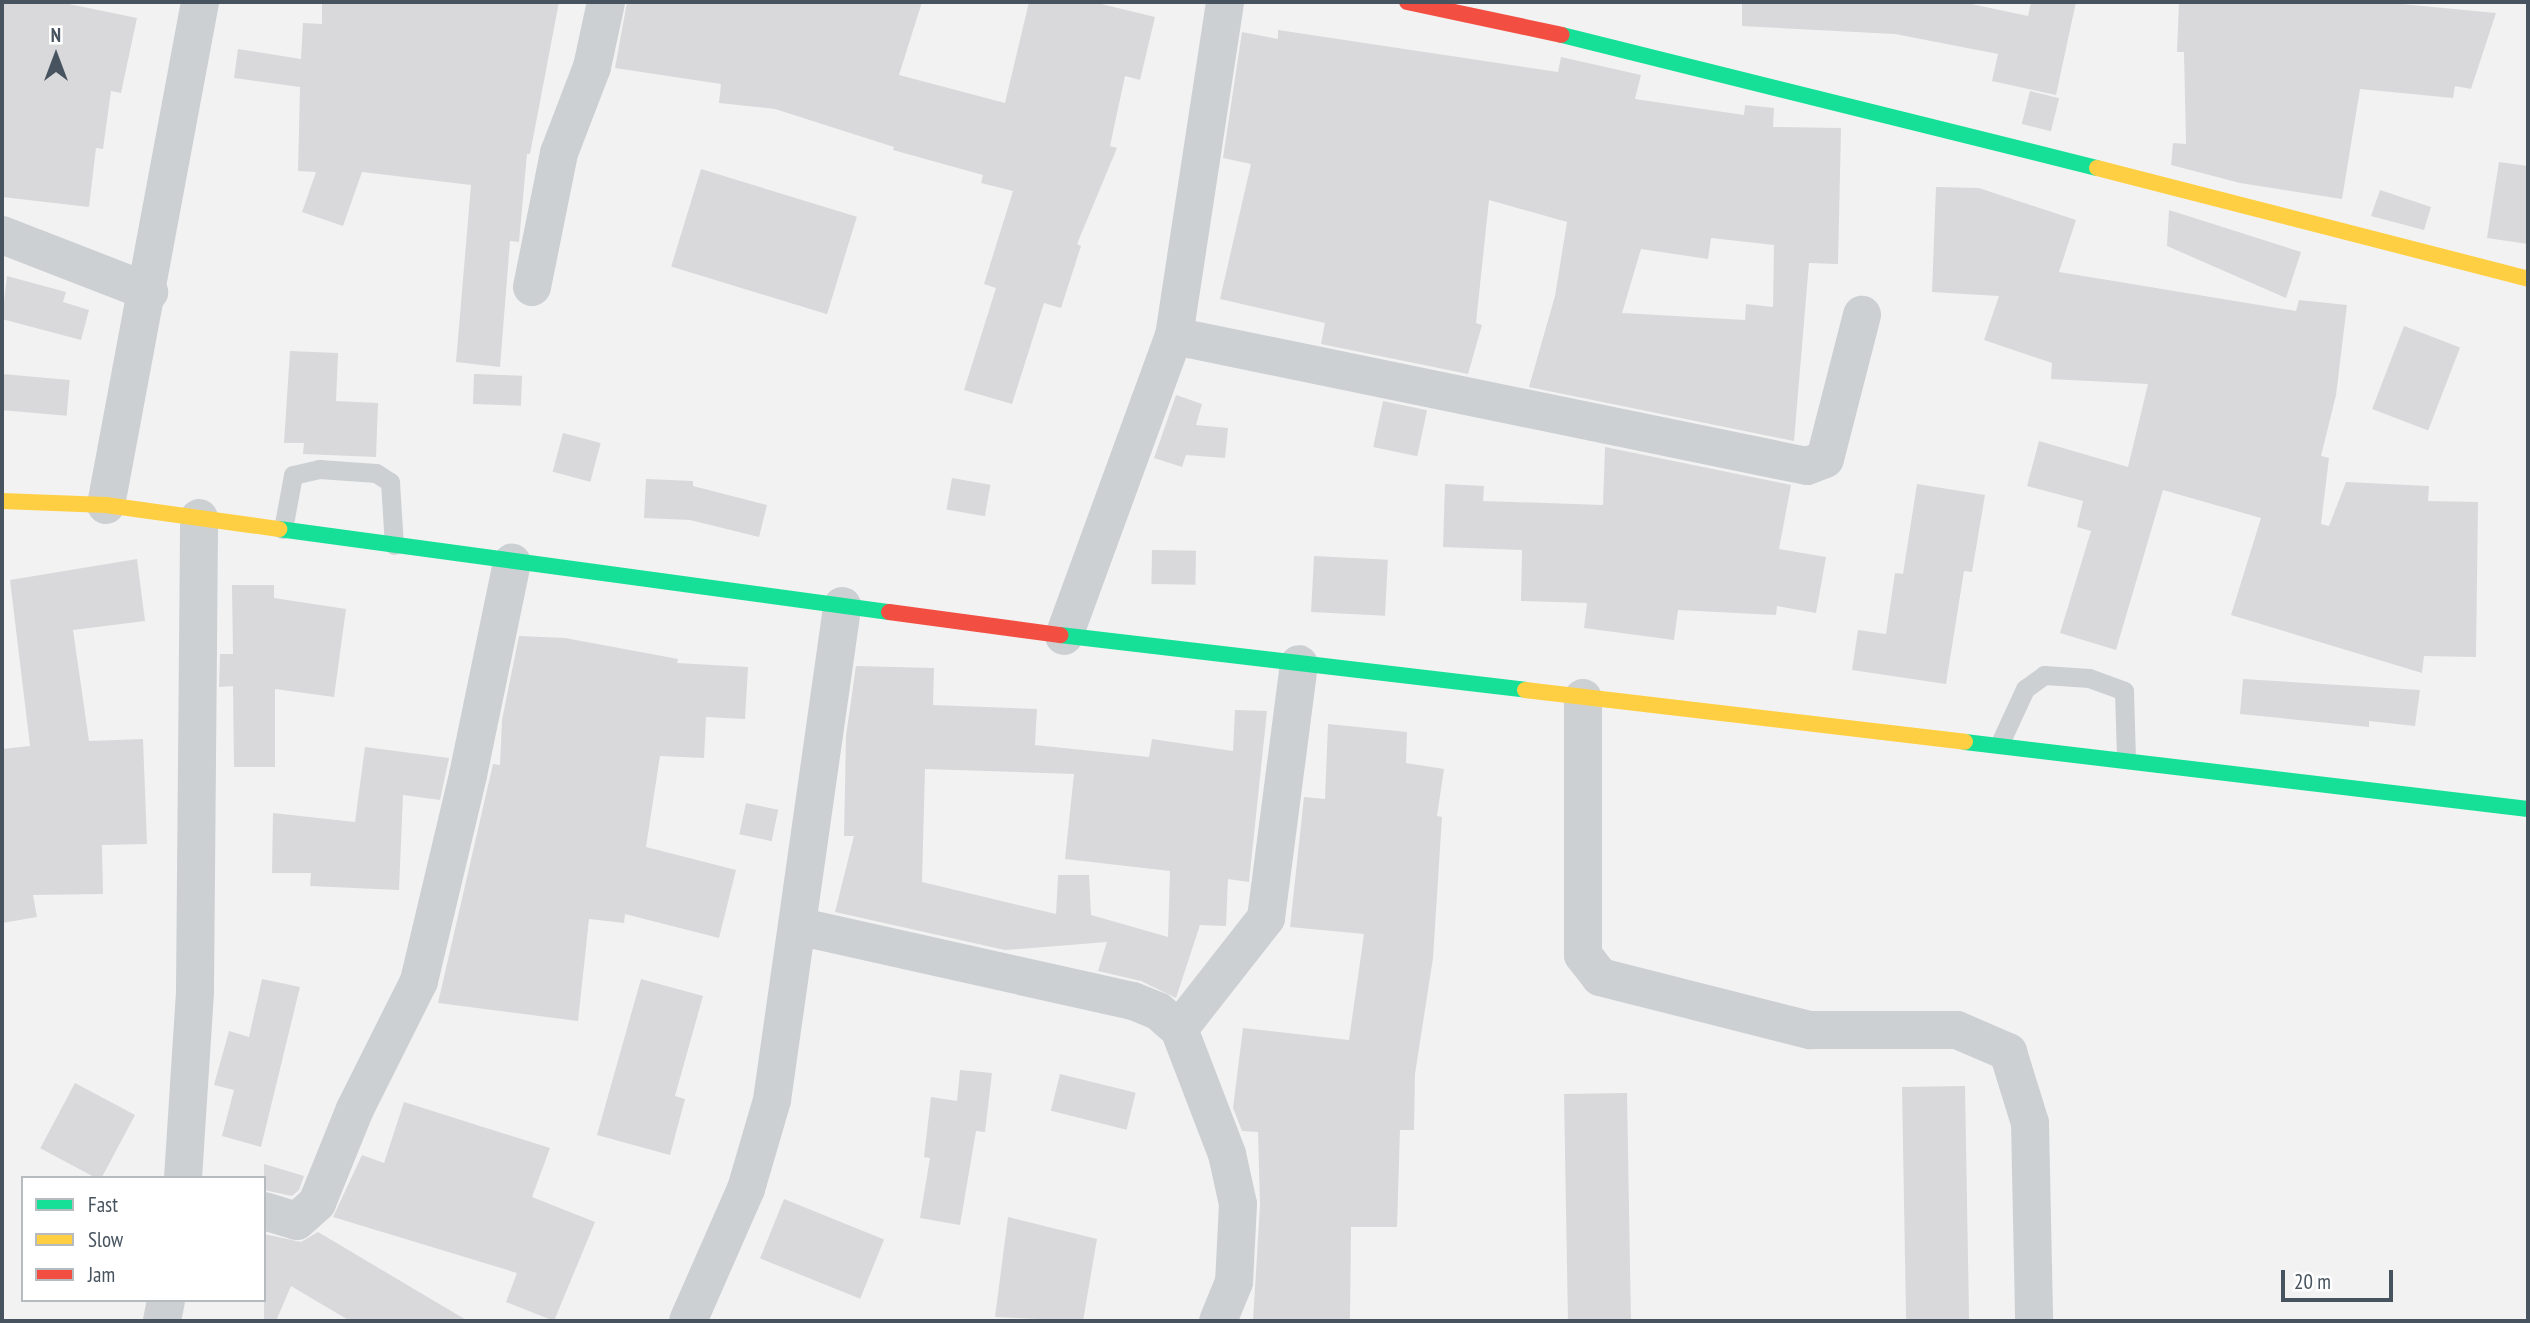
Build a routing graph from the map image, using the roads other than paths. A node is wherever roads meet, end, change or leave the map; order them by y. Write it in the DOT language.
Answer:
graph roads {
  1 [pos="200,2"];
  2 [pos="606,2"];
  3 [pos="1225,2"];
  4 [pos="1407,2"];
  5 [pos="2,235"];
  6 [pos="2528,279"];
  7 [pos="531,288"];
  8 [pos="149,292"];
  9 [pos="1862,314"];
  10 [pos="1174,336"];
  11 [pos="2,501"];
  12 [pos="106,505"];
  13 [pos="199,518"];
  14 [pos="283,529"];
  15 [pos="394,545"];
  16 [pos="512,562"];
  17 [pos="842,606"];
  18 [pos="1064,636"];
  19 [pos="1299,664"];
  20 [pos="1583,698"];
  21 [pos="2000,743"];
  22 [pos="2126,759"];
  23 [pos="2528,808"];
  24 [pos="797,926"];
  25 [pos="1178,1029"];
  26 [pos="183,1176"];
  27 [pos="266,1212"];
  28 [pos="166,1302"];
  29 [pos="162,1321"];
  30 [pos="688,1321"];
  31 [pos="1218,1321"];
  32 [pos="2034,1321"];
  1 -- 8 [label="street"];
  2 -- 7 [label="street"];
  3 -- 10 [label="street"];
  4 -- 6 [label="main road"];
  5 -- 8 [label="street"];
  8 -- 12 [label="street"];
  9 -- 10 [label="street"];
  10 -- 18 [label="street"];
  11 -- 12 [label="main road"];
  12 -- 13 [label="main road"];
  13 -- 14 [label="main road"];
  13 -- 26 [label="street"];
  14 -- 15 [label="main road"];
  14 -- 15 [label="lane"];
  15 -- 16 [label="main road"];
  16 -- 17 [label="main road"];
  16 -- 27 [label="street"];
  17 -- 18 [label="main road"];
  17 -- 24 [label="street"];
  18 -- 19 [label="main road"];
  19 -- 20 [label="main road"];
  19 -- 25 [label="street"];
  20 -- 21 [label="main road"];
  20 -- 32 [label="street"];
  21 -- 22 [label="main road"];
  21 -- 22 [label="lane"];
  22 -- 23 [label="main road"];
  24 -- 25 [label="street"];
  24 -- 30 [label="street"];
  25 -- 31 [label="street"];
  28 -- 29 [label="street"];
}
